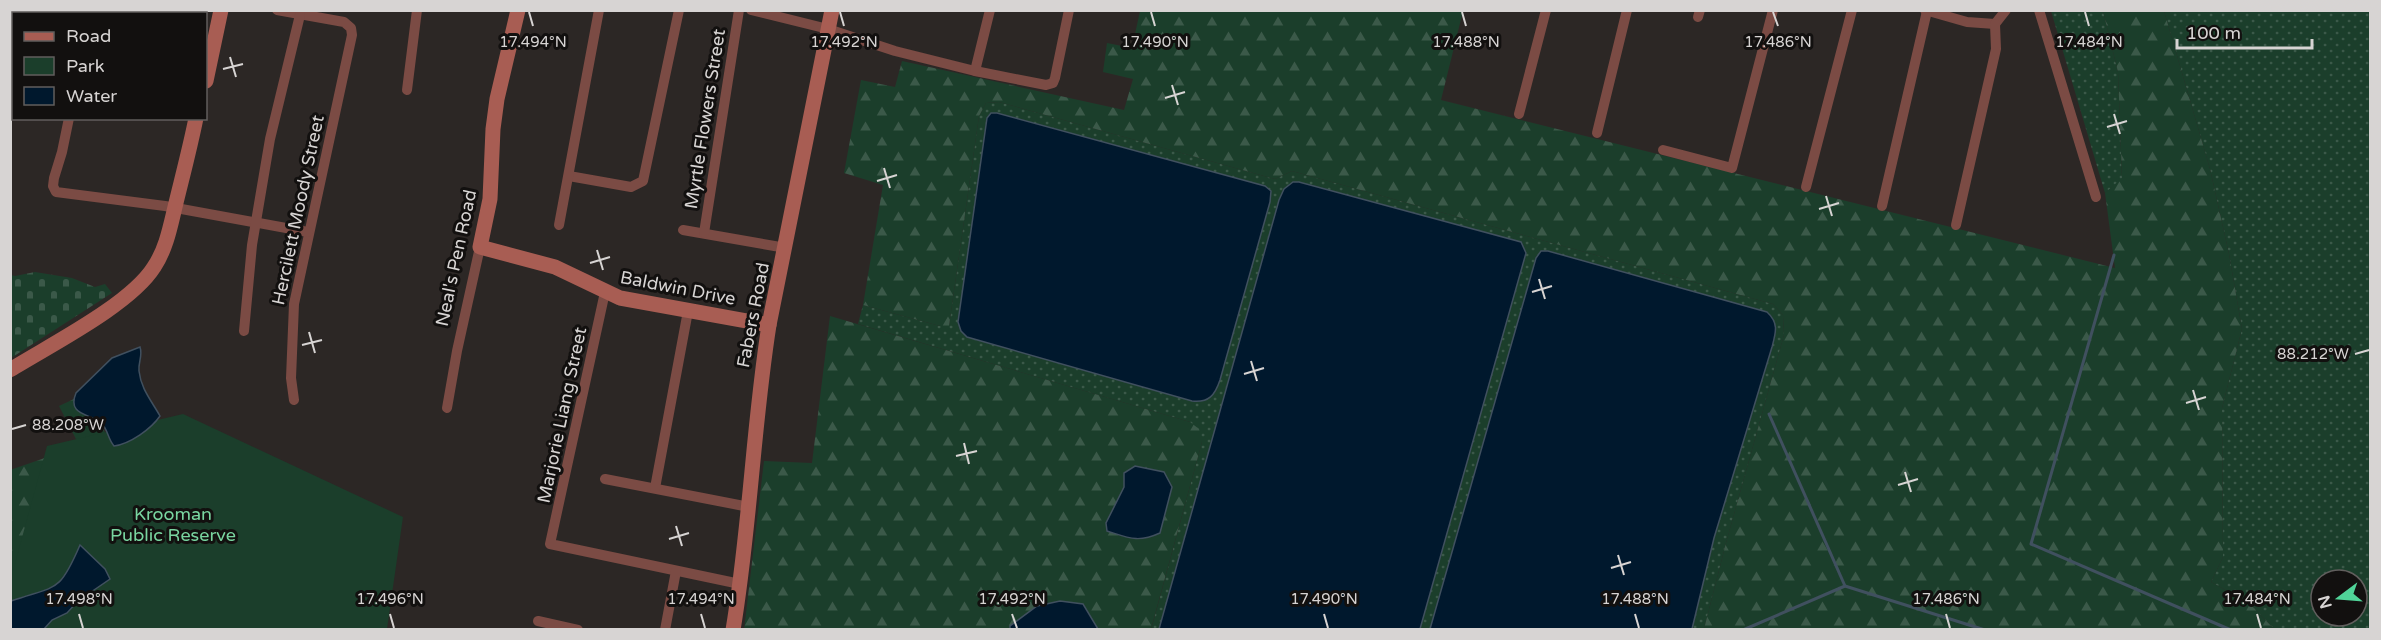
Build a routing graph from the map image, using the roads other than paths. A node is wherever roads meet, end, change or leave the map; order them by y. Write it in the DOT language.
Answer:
graph roads {
  1 [pos="221,10"];
  2 [pos="277,10"];
  3 [pos="417,10"];
  4 [pos="518,10"];
  5 [pos="599,10"];
  6 [pos="679,10"];
  7 [pos="739,10"];
  8 [pos="751,10"];
  9 [pos="832,10"];
  10 [pos="990,10"];
  11 [pos="1069,10"];
  12 [pos="1546,10"];
  13 [pos="1627,10"];
  14 [pos="1773,10"];
  15 [pos="1852,10"];
  16 [pos="1964,10"];
  17 [pos="2007,10"];
  18 [pos="2039,10"];
  19 [pos="1926,11"];
  20 [pos="763,12"];
  21 [pos="300,15"];
  22 [pos="1967,22"];
  23 [pos="1995,24"];
  24 [pos="828,29"];
  25 [pos="975,71"];
  26 [pos="207,73"];
  27 [pos="407,90"];
  28 [pos="1520,114"];
  29 [pos="69,120"];
  30 [pos="196,120"];
  31 [pos="1597,134"];
  32 [pos="1663,150"];
  33 [pos="569,176"];
  34 [pos="1806,187"];
  35 [pos="2096,197"];
  36 [pos="1882,206"];
  37 [pos="175,208"];
  38 [pos="256,222"];
  39 [pos="560,225"];
  40 [pos="1956,225"];
  41 [pos="683,230"];
  42 [pos="308,232"];
  43 [pos="704,233"];
  44 [pos="480,247"];
  45 [pos="786,248"];
  46 [pos="605,292"];
  47 [pos="688,311"];
  48 [pos="769,325"];
  49 [pos="244,331"];
  50 [pos="10,370"];
  51 [pos="294,400"];
  52 [pos="447,408"];
  53 [pos="605,479"];
  54 [pos="655,488"];
  55 [pos="749,507"];
  56 [pos="676,571"];
  57 [pos="740,584"];
  58 [pos="538,621"];
  59 [pos="578,630"];
  60 [pos="665,630"];
  61 [pos="733,630"];
  1 -- 26 [label="street"];
  2 -- 21 [label="street"];
  3 -- 27 [label="street"];
  4 -- 44 [label="street, Neal's Pen Road"];
  5 -- 33 [label="street"];
  6 -- 33 [label="street"];
  7 -- 43 [label="street, Myrtle Flowers Street"];
  8 -- 20 [label="street"];
  9 -- 24 [label="street, Fabers Road"];
  10 -- 25 [label="street"];
  11 -- 25 [label="street"];
  12 -- 28 [label="street"];
  13 -- 31 [label="street"];
  14 -- 32 [label="street"];
  15 -- 34 [label="street"];
  16 -- 22 [label="street"];
  17 -- 23 [label="street"];
  18 -- 35 [label="street"];
  19 -- 22 [label="street"];
  19 -- 36 [label="street"];
  20 -- 24 [label="street"];
  21 -- 38 [label="street"];
  21 -- 42 [label="street, Hercilett Moody Street"];
  22 -- 23 [label="street"];
  23 -- 40 [label="street"];
  24 -- 25 [label="street"];
  24 -- 45 [label="street, Fabers Road"];
  29 -- 37 [label="street"];
  30 -- 37 [label="street"];
  33 -- 39 [label="street"];
  37 -- 38 [label="street"];
  37 -- 50 [label="street"];
  38 -- 42 [label="street"];
  38 -- 49 [label="street"];
  41 -- 43 [label="street"];
  42 -- 51 [label="street, Hercilett Moody Street"];
  43 -- 45 [label="street"];
  44 -- 46 [label="street, Baldwin Drive"];
  44 -- 52 [label="street, Neal's Pen Road"];
  45 -- 48 [label="street, Fabers Road"];
  46 -- 47 [label="street, Baldwin Drive"];
  46 -- 56 [label="street, Marjorie Liang Street"];
  47 -- 48 [label="street, Baldwin Drive"];
  47 -- 54 [label="street"];
  48 -- 55 [label="street, Fabers Road"];
  53 -- 54 [label="street"];
  54 -- 55 [label="street"];
  55 -- 57 [label="street, Fabers Road"];
  56 -- 57 [label="street"];
  56 -- 60 [label="street"];
  57 -- 61 [label="street, Fabers Road"];
  58 -- 59 [label="street"];
}
